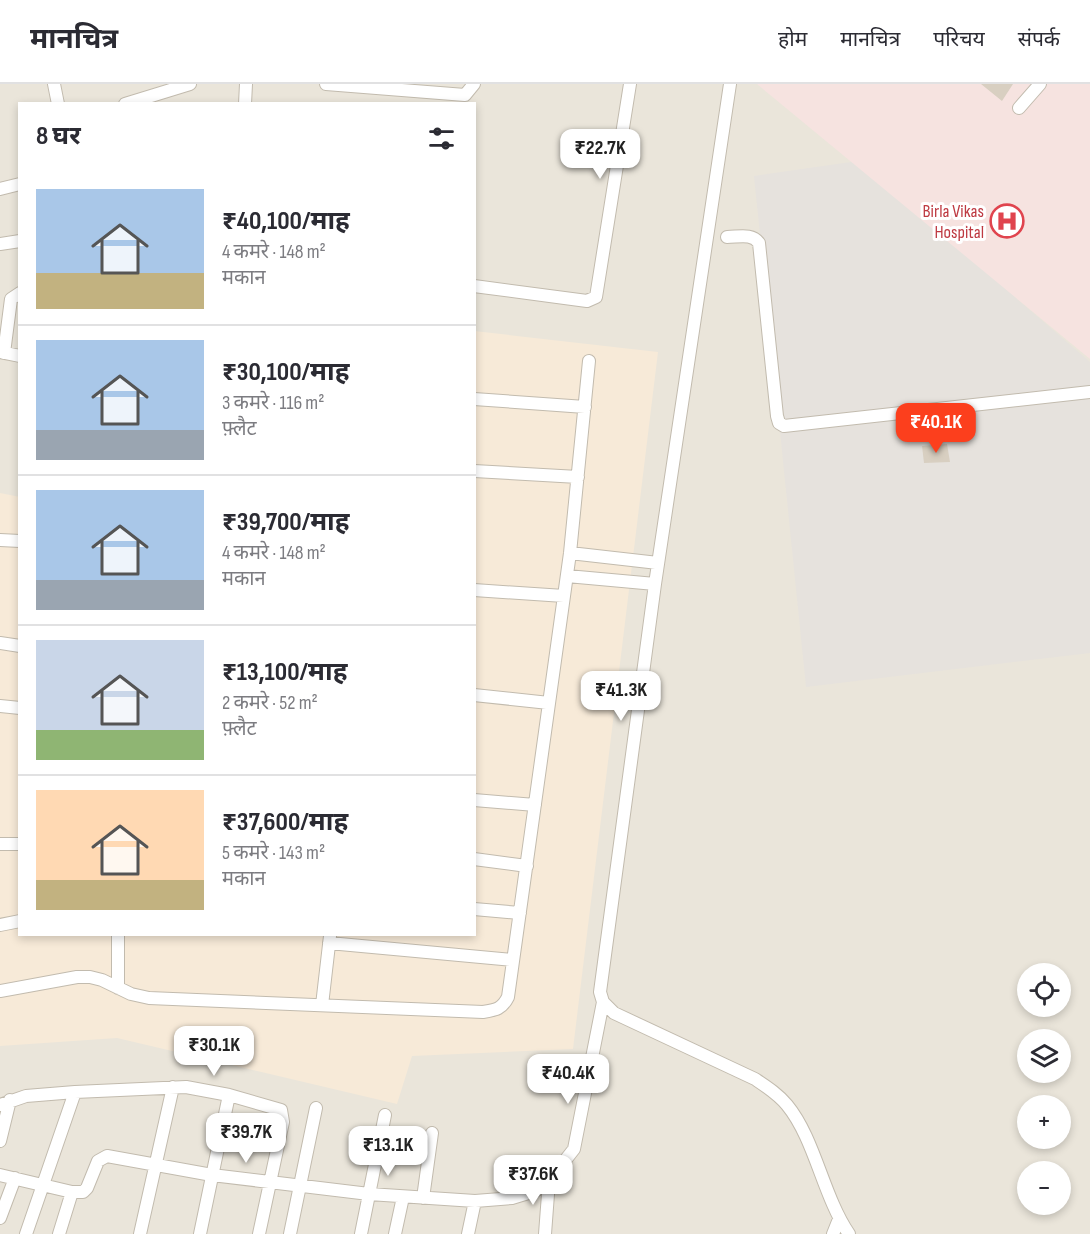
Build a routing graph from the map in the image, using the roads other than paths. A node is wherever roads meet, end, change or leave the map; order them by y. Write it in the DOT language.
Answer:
graph roads {
  1 [pos="54,84"];
  2 [pos="190,84"];
  3 [pos="246,84"];
  4 [pos="326,84"];
  5 [pos="474,84"];
  6 [pos="630,84"];
  7 [pos="730,84"];
  8 [pos="1040,84"];
  9 [pos="466,94"];
  10 [pos="58,102"];
  11 [pos="132,102"];
  12 [pos="245,102"];
  13 [pos="1019,108"];
  14 [pos="18,184"];
  15 [pos="0,189"];
  16 [pos="727,237"];
  17 [pos="18,241"];
  18 [pos="0,244"];
  19 [pos="476,286"];
  20 [pos="18,294"];
  21 [pos="2,353"];
  22 [pos="18,356"];
  23 [pos="589,361"];
  24 [pos="1090,392"];
  25 [pos="476,399"];
  26 [pos="585,407"];
  27 [pos="476,471"];
  28 [pos="578,477"];
  29 [pos="0,540"];
  30 [pos="18,541"];
  31 [pos="570,553"];
  32 [pos="658,563"];
  33 [pos="567,576"];
  34 [pos="655,584"];
  35 [pos="476,590"];
  36 [pos="564,596"];
  37 [pos="0,643"];
  38 [pos="18,646"];
  39 [pos="476,695"];
  40 [pos="549,703"];
  41 [pos="0,706"];
  42 [pos="18,708"];
  43 [pos="476,800"];
  44 [pos="535,806"];
  45 [pos="0,844"];
  46 [pos="18,844"];
  47 [pos="476,859"];
  48 [pos="526,866"];
  49 [pos="476,909"];
  50 [pos="520,913"];
  51 [pos="18,921"];
  52 [pos="0,925"];
  53 [pos="118,936"];
  54 [pos="329,939"];
  55 [pos="513,960"];
  56 [pos="118,988"];
  57 [pos="0,991"];
  58 [pos="603,1002"];
  59 [pos="322,1005"];
  60 [pos="173,1087"];
  61 [pos="75,1092"];
  62 [pos="230,1095"];
  63 [pos="5,1103"];
  64 [pos="316,1108"];
  65 [pos="385,1115"];
  66 [pos="432,1133"];
  67 [pos="0,1141"];
  68 [pos="156,1165"];
  69 [pos="0,1174"];
  70 [pos="212,1175"];
  71 [pos="15,1178"];
  72 [pos="549,1181"];
  73 [pos="271,1182"];
  74 [pos="44,1184"];
  75 [pos="301,1186"];
  76 [pos="72,1192"];
  77 [pos="369,1194"];
  78 [pos="403,1197"];
  79 [pos="423,1198"];
  80 [pos="475,1201"];
  81 [pos="0,1218"];
  82 [pos="839,1219"];
  83 [pos="26,1234"];
  84 [pos="59,1234"];
  85 [pos="140,1234"];
  86 [pos="200,1234"];
  87 [pos="259,1234"];
  88 [pos="290,1234"];
  89 [pos="362,1234"];
  90 [pos="395,1234"];
  91 [pos="468,1234"];
  92 [pos="545,1234"];
  93 [pos="833,1234"];
  94 [pos="849,1234"];
  1 -- 10 [label="street"];
  2 -- 11 [label="street"];
  3 -- 12 [label="street"];
  4 -- 9 [label="street"];
  5 -- 9 [label="street"];
  6 -- 19 [label="street"];
  7 -- 32 [label="street"];
  8 -- 13 [label="street"];
  14 -- 15 [label="street"];
  16 -- 24 [label="street"];
  17 -- 18 [label="street"];
  20 -- 21 [label="street"];
  21 -- 22 [label="street"];
  23 -- 26 [label="street"];
  25 -- 26 [label="street"];
  26 -- 28 [label="street"];
  27 -- 28 [label="street"];
  28 -- 31 [label="street"];
  29 -- 30 [label="street"];
  31 -- 32 [label="street"];
  31 -- 33 [label="street"];
  32 -- 34 [label="street"];
  33 -- 34 [label="street"];
  33 -- 36 [label="street"];
  34 -- 58 [label="street"];
  35 -- 36 [label="street"];
  36 -- 40 [label="street"];
  37 -- 38 [label="street"];
  39 -- 40 [label="street"];
  40 -- 44 [label="street"];
  41 -- 42 [label="street"];
  43 -- 44 [label="street"];
  44 -- 48 [label="street"];
  45 -- 46 [label="street"];
  47 -- 48 [label="street"];
  48 -- 50 [label="street"];
  49 -- 50 [label="street"];
  50 -- 55 [label="street"];
  51 -- 52 [label="street"];
  53 -- 56 [label="street"];
  54 -- 55 [label="street"];
  54 -- 59 [label="street"];
  55 -- 59 [label="street"];
  56 -- 57 [label="street"];
  56 -- 59 [label="street"];
  58 -- 72 [label="street"];
  58 -- 82 [label="street"];
  60 -- 61 [label="street"];
  60 -- 62 [label="street"];
  60 -- 68 [label="street"];
  61 -- 63 [label="street"];
  61 -- 74 [label="street"];
  62 -- 70 [label="street"];
  62 -- 73 [label="street"];
  63 -- 67 [label="street"];
  64 -- 75 [label="street"];
  65 -- 77 [label="street"];
  66 -- 79 [label="street"];
  68 -- 70 [label="street"];
  68 -- 76 [label="street"];
  68 -- 85 [label="street"];
  69 -- 71 [label="street"];
  70 -- 73 [label="street"];
  70 -- 86 [label="street"];
  71 -- 74 [label="street"];
  71 -- 81 [label="street"];
  72 -- 80 [label="street"];
  72 -- 92 [label="street"];
  73 -- 75 [label="street"];
  73 -- 87 [label="street"];
  74 -- 76 [label="street"];
  74 -- 83 [label="street"];
  75 -- 77 [label="street"];
  75 -- 88 [label="street"];
  76 -- 84 [label="street"];
  77 -- 78 [label="street"];
  77 -- 89 [label="street"];
  78 -- 79 [label="street"];
  78 -- 90 [label="street"];
  79 -- 80 [label="street"];
  80 -- 91 [label="street"];
  82 -- 93 [label="street"];
  82 -- 94 [label="street"];
}
